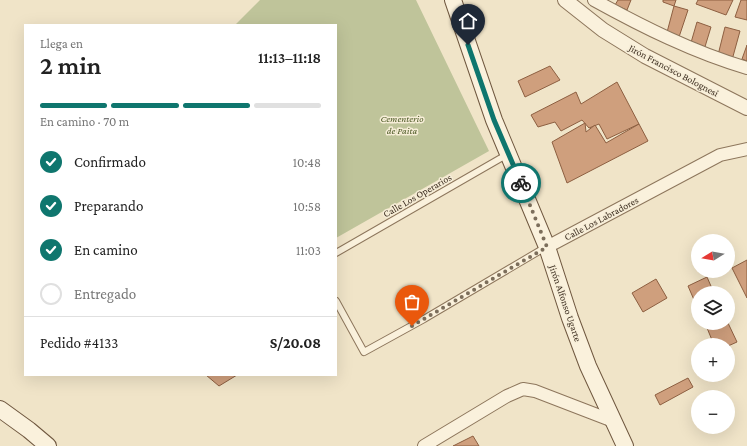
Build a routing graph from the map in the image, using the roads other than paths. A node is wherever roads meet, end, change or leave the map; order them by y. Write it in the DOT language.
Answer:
graph roads {
  1 [pos="453,0"];
  2 [pos="565,0"];
  3 [pos="594,0"];
  4 [pos="747,68"];
  5 [pos="747,108"];
  6 [pos="747,149"];
  7 [pos="509,154"];
  8 [pos="547,247"];
  9 [pos="337,252"];
  10 [pos="337,303"];
  11 [pos="0,409"];
  12 [pos="613,421"];
  13 [pos="48,446"];
  14 [pos="424,446"];
  15 [pos="625,446"];
  1 -- 7 [label="main road, Jirón Alfonso Ugarte"];
  2 -- 5 [label="street, Jirón Francisco Bolognesi"];
  3 -- 4 [label="street"];
  6 -- 8 [label="street, Calle Los Labradores"];
  7 -- 8 [label="main road, Jirón Alfonso Ugarte"];
  7 -- 9 [label="lane, Calle Los Operarios"];
  8 -- 10 [label="lane, Calle Los Labradores"];
  8 -- 12 [label="main road, Jirón Alfonso Ugarte"];
  11 -- 13 [label="main road"];
  12 -- 14 [label="street"];
  12 -- 15 [label="main road, Jirón Alfonso Ugarte"];
}
